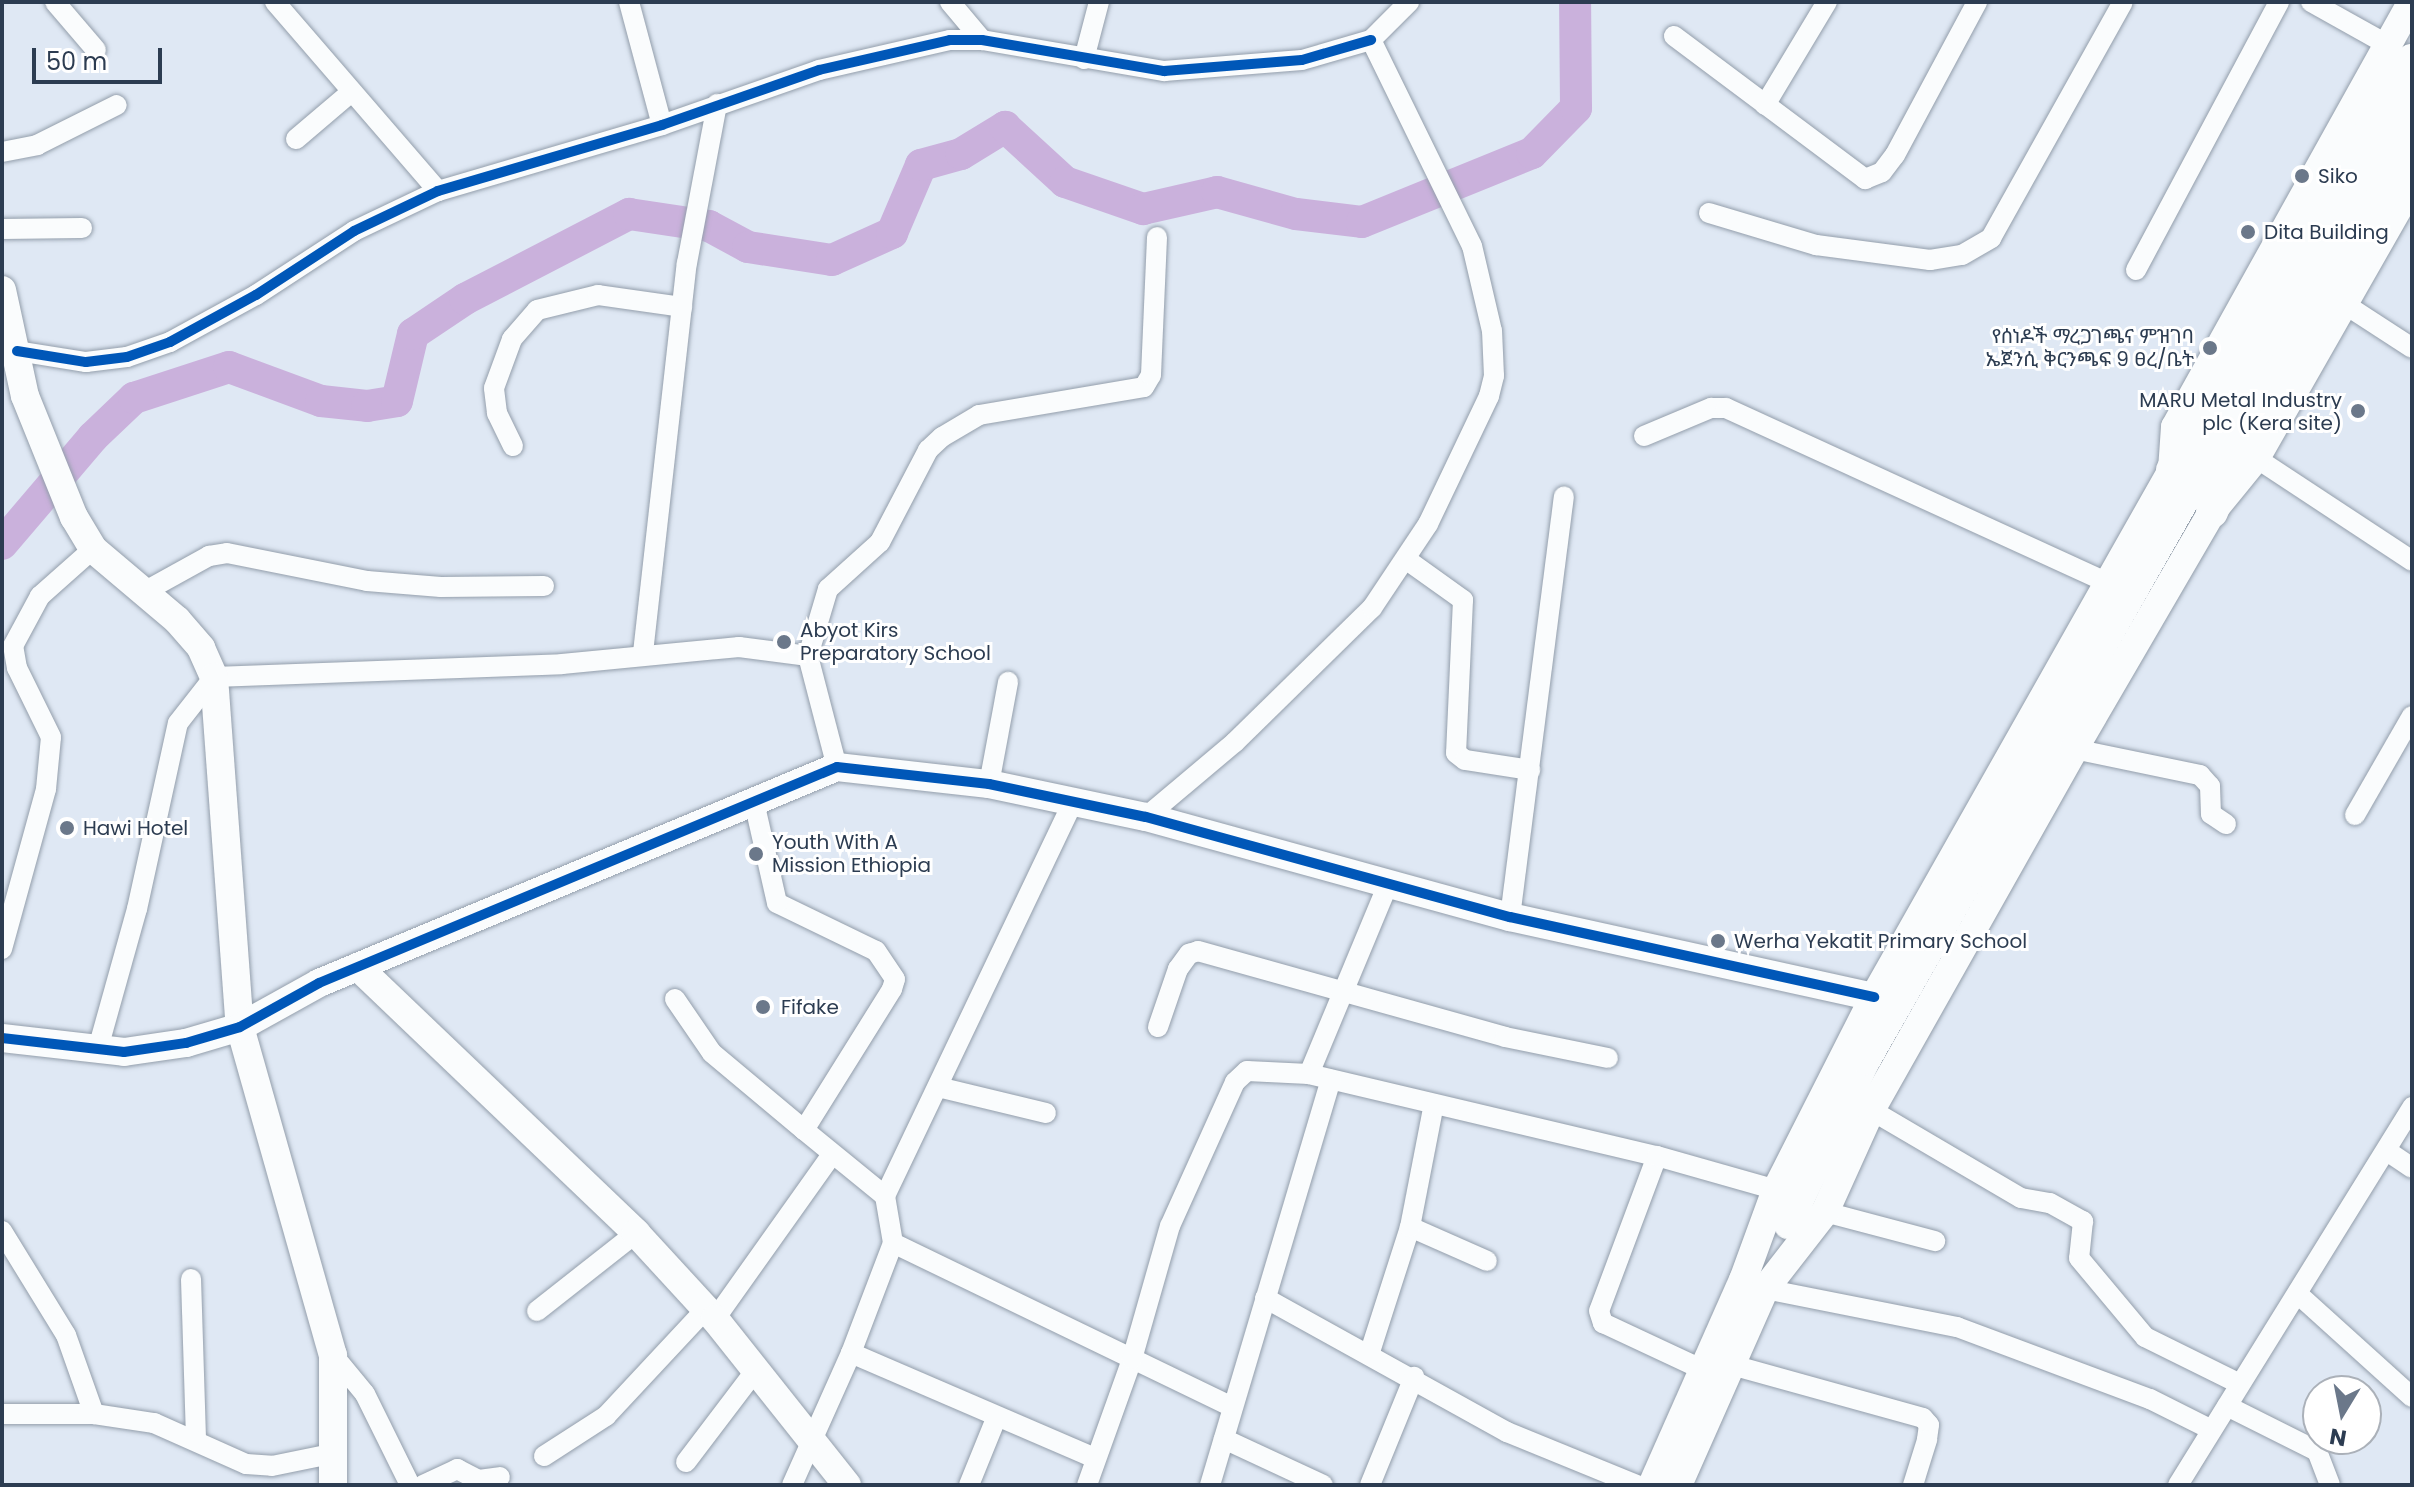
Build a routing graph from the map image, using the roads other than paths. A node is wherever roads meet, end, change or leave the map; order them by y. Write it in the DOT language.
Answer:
graph roads {
  1 [pos="55,2"];
  2 [pos="275,2"];
  3 [pos="629,2"];
  4 [pos="950,2"];
  5 [pos="1099,2"];
  6 [pos="1409,2"];
  7 [pos="1827,2"];
  8 [pos="1977,2"];
  9 [pos="2123,2"];
  10 [pos="2279,2"];
  11 [pos="2311,2"];
  12 [pos="2412,2"];
  13 [pos="1674,36"];
  14 [pos="982,40"];
  15 [pos="1371,40"];
  16 [pos="96,50"];
  17 [pos="2400,52"];
  18 [pos="1084,59"];
  19 [pos="349,94"];
  20 [pos="2412,102"];
  21 [pos="717,104"];
  22 [pos="117,105"];
  23 [pos="1765,105"];
  24 [pos="662,125"];
  25 [pos="296,139"];
  26 [pos="2412,143"];
  27 [pos="2,152"];
  28 [pos="2412,185"];
  29 [pos="438,191"];
  30 [pos="1709,213"];
  31 [pos="82,228"];
  32 [pos="2,229"];
  33 [pos="1157,237"];
  34 [pos="2136,270"];
  35 [pos="2,290"];
  36 [pos="2343,303"];
  37 [pos="682,307"];
  38 [pos="2412,348"];
  39 [pos="17,351"];
  40 [pos="1644,436"];
  41 [pos="513,446"];
  42 [pos="2256,458"];
  43 [pos="2172,470"];
  44 [pos="1564,496"];
  45 [pos="2212,512"];
  46 [pos="93,549"];
  47 [pos="1407,560"];
  48 [pos="2412,561"];
  49 [pos="2108,583"];
  50 [pos="544,586"];
  51 [pos="142,593"];
  52 [pos="643,653"];
  53 [pos="808,656"];
  54 [pos="214,677"];
  55 [pos="1008,682"];
  56 [pos="2412,716"];
  57 [pos="2074,749"];
  58 [pos="837,767"];
  59 [pos="1530,770"];
  60 [pos="989,784"];
  61 [pos="1073,801"];
  62 [pos="754,802"];
  63 [pos="2355,815"];
  64 [pos="1146,817"];
  65 [pos="2226,824"];
  66 [pos="1387,887"];
  67 [pos="1510,917"];
  68 [pos="2,949"];
  69 [pos="358,967"];
  70 [pos="1342,994"];
  71 [pos="1874,997"];
  72 [pos="675,999"];
  73 [pos="240,1027"];
  74 [pos="1158,1027"];
  75 [pos="2,1038"];
  76 [pos="97,1052"];
  77 [pos="1608,1058"];
  78 [pos="1309,1074"];
  79 [pos="1331,1080"];
  80 [pos="938,1087"];
  81 [pos="1434,1104"];
  82 [pos="2412,1107"];
  83 [pos="1871,1110"];
  84 [pos="1046,1113"];
  85 [pos="804,1130"];
  86 [pos="2387,1151"];
  87 [pos="831,1156"];
  88 [pos="1657,1156"];
  89 [pos="2412,1168"];
  90 [pos="1776,1190"];
  91 [pos="885,1196"];
  92 [pos="1825,1212"];
  93 [pos="1410,1227"];
  94 [pos="2,1231"];
  95 [pos="636,1233"];
  96 [pos="1935,1241"];
  97 [pos="893,1243"];
  98 [pos="1487,1261"];
  99 [pos="191,1279"];
  100 [pos="1754,1284"];
  101 [pos="2299,1295"];
  102 [pos="1265,1298"];
  103 [pos="537,1311"];
  104 [pos="710,1314"];
  105 [pos="851,1353"];
  106 [pos="333,1355"];
  107 [pos="1369,1355"];
  108 [pos="1132,1359"];
  109 [pos="1732,1365"];
  110 [pos="1701,1369"];
  111 [pos="755,1371"];
  112 [pos="1414,1377"];
  113 [pos="2240,1384"];
  114 [pos="2412,1397"];
  115 [pos="1230,1406"];
  116 [pos="2227,1406"];
  117 [pos="2,1414"];
  118 [pos="94,1414"];
  119 [pos="997,1416"];
  120 [pos="2212,1430"];
  121 [pos="196,1438"];
  122 [pos="1224,1439"];
  123 [pos="811,1444"];
  124 [pos="331,1454"];
  125 [pos="544,1456"];
  126 [pos="1095,1458"];
  127 [pos="686,1462"];
  128 [pos="500,1477"];
  129 [pos="1664,1482"];
  130 [pos="333,1485"];
  131 [pos="410,1485"];
  132 [pos="423,1485"];
  133 [pos="792,1485"];
  134 [pos="847,1485"];
  135 [pos="969,1485"];
  136 [pos="1087,1485"];
  137 [pos="1210,1485"];
  138 [pos="1323,1485"];
  139 [pos="1370,1485"];
  140 [pos="1913,1485"];
  141 [pos="2178,1485"];
  142 [pos="2330,1485"];
  1 -- 16 [label="street"];
  2 -- 19 [label="street"];
  3 -- 24 [label="street"];
  4 -- 14 [label="street"];
  5 -- 18 [label="street"];
  6 -- 15 [label="street"];
  7 -- 23 [label="street"];
  8 -- 23 [label="street"];
  9 -- 30 [label="street"];
  10 -- 34 [label="street"];
  11 -- 17 [label="street"];
  12 -- 17 [label="main road"];
  13 -- 23 [label="street"];
  14 -- 18 [label="street"];
  14 -- 21 [label="street"];
  15 -- 18 [label="street"];
  15 -- 47 [label="street"];
  17 -- 43 [label="main road"];
  19 -- 25 [label="street"];
  19 -- 29 [label="street"];
  20 -- 100 [label="main road"];
  21 -- 24 [label="street"];
  21 -- 37 [label="street"];
  22 -- 27 [label="street"];
  24 -- 29 [label="street"];
  26 -- 45 [label="main road"];
  28 -- 36 [label="main road"];
  29 -- 39 [label="street"];
  31 -- 32 [label="street"];
  33 -- 53 [label="street"];
  35 -- 39 [label="main road"];
  36 -- 38 [label="street"];
  36 -- 42 [label="main road"];
  37 -- 41 [label="street"];
  37 -- 52 [label="street"];
  39 -- 46 [label="main road"];
  40 -- 49 [label="street"];
  42 -- 45 [label="main road"];
  42 -- 48 [label="street"];
  43 -- 49 [label="main road"];
  44 -- 59 [label="street"];
  45 -- 57 [label="main road"];
  46 -- 51 [label="main road"];
  46 -- 68 [label="street"];
  47 -- 59 [label="street"];
  47 -- 64 [label="street"];
  49 -- 71 [label="main road"];
  50 -- 51 [label="street"];
  51 -- 54 [label="main road"];
  52 -- 53 [label="street"];
  52 -- 54 [label="street"];
  53 -- 58 [label="street"];
  54 -- 73 [label="main road"];
  54 -- 76 [label="street"];
  55 -- 60 [label="street"];
  56 -- 63 [label="street"];
  57 -- 65 [label="street"];
  57 -- 83 [label="main road"];
  58 -- 60 [label="main road"];
  58 -- 62 [label="main road"];
  59 -- 67 [label="street"];
  60 -- 61 [label="main road"];
  61 -- 64 [label="main road"];
  61 -- 80 [label="street"];
  62 -- 69 [label="main road"];
  62 -- 85 [label="street"];
  64 -- 66 [label="main road"];
  66 -- 67 [label="main road"];
  66 -- 70 [label="street"];
  67 -- 71 [label="main road"];
  69 -- 73 [label="main road"];
  69 -- 95 [label="main road"];
  70 -- 74 [label="street"];
  70 -- 77 [label="street"];
  70 -- 78 [label="street"];
  71 -- 90 [label="main road"];
  72 -- 85 [label="street"];
  73 -- 76 [label="main road"];
  73 -- 106 [label="main road"];
  75 -- 76 [label="main road"];
  78 -- 79 [label="street"];
  78 -- 108 [label="street"];
  79 -- 81 [label="street"];
  79 -- 102 [label="street"];
  80 -- 84 [label="street"];
  80 -- 91 [label="street"];
  81 -- 88 [label="street"];
  81 -- 93 [label="street"];
  82 -- 86 [label="street"];
  83 -- 92 [label="main road"];
  83 -- 113 [label="street"];
  85 -- 87 [label="street"];
  86 -- 89 [label="street"];
  86 -- 101 [label="street"];
  87 -- 91 [label="street"];
  87 -- 104 [label="street"];
  88 -- 90 [label="street"];
  88 -- 110 [label="street"];
  90 -- 100 [label="main road"];
  91 -- 97 [label="street"];
  92 -- 96 [label="street"];
  92 -- 100 [label="main road"];
  93 -- 98 [label="street"];
  93 -- 107 [label="street"];
  94 -- 118 [label="street"];
  95 -- 103 [label="street"];
  95 -- 104 [label="main road"];
  97 -- 105 [label="street"];
  97 -- 108 [label="street"];
  99 -- 121 [label="street"];
  100 -- 109 [label="main road"];
  100 -- 110 [label="main road"];
  100 -- 120 [label="street"];
  101 -- 113 [label="street"];
  101 -- 114 [label="street"];
  102 -- 107 [label="street"];
  102 -- 115 [label="street"];
  104 -- 111 [label="main road"];
  104 -- 125 [label="street"];
  105 -- 119 [label="street"];
  105 -- 123 [label="street"];
  106 -- 124 [label="main road"];
  106 -- 131 [label="street"];
  107 -- 112 [label="street"];
  108 -- 115 [label="street"];
  108 -- 126 [label="street"];
  109 -- 129 [label="main road"];
  109 -- 140 [label="street"];
  110 -- 129 [label="main road"];
  111 -- 123 [label="main road"];
  111 -- 127 [label="street"];
  112 -- 129 [label="street"];
  112 -- 139 [label="street"];
  113 -- 116 [label="street"];
  115 -- 122 [label="street"];
  116 -- 120 [label="street"];
  116 -- 142 [label="street"];
  117 -- 118 [label="street"];
  118 -- 121 [label="street"];
  119 -- 126 [label="street"];
  119 -- 135 [label="street"];
  120 -- 141 [label="street"];
  121 -- 124 [label="street"];
  122 -- 137 [label="street"];
  122 -- 138 [label="street"];
  123 -- 133 [label="street"];
  123 -- 134 [label="main road"];
  124 -- 130 [label="main road"];
  126 -- 136 [label="street"];
  128 -- 132 [label="street"];
}
